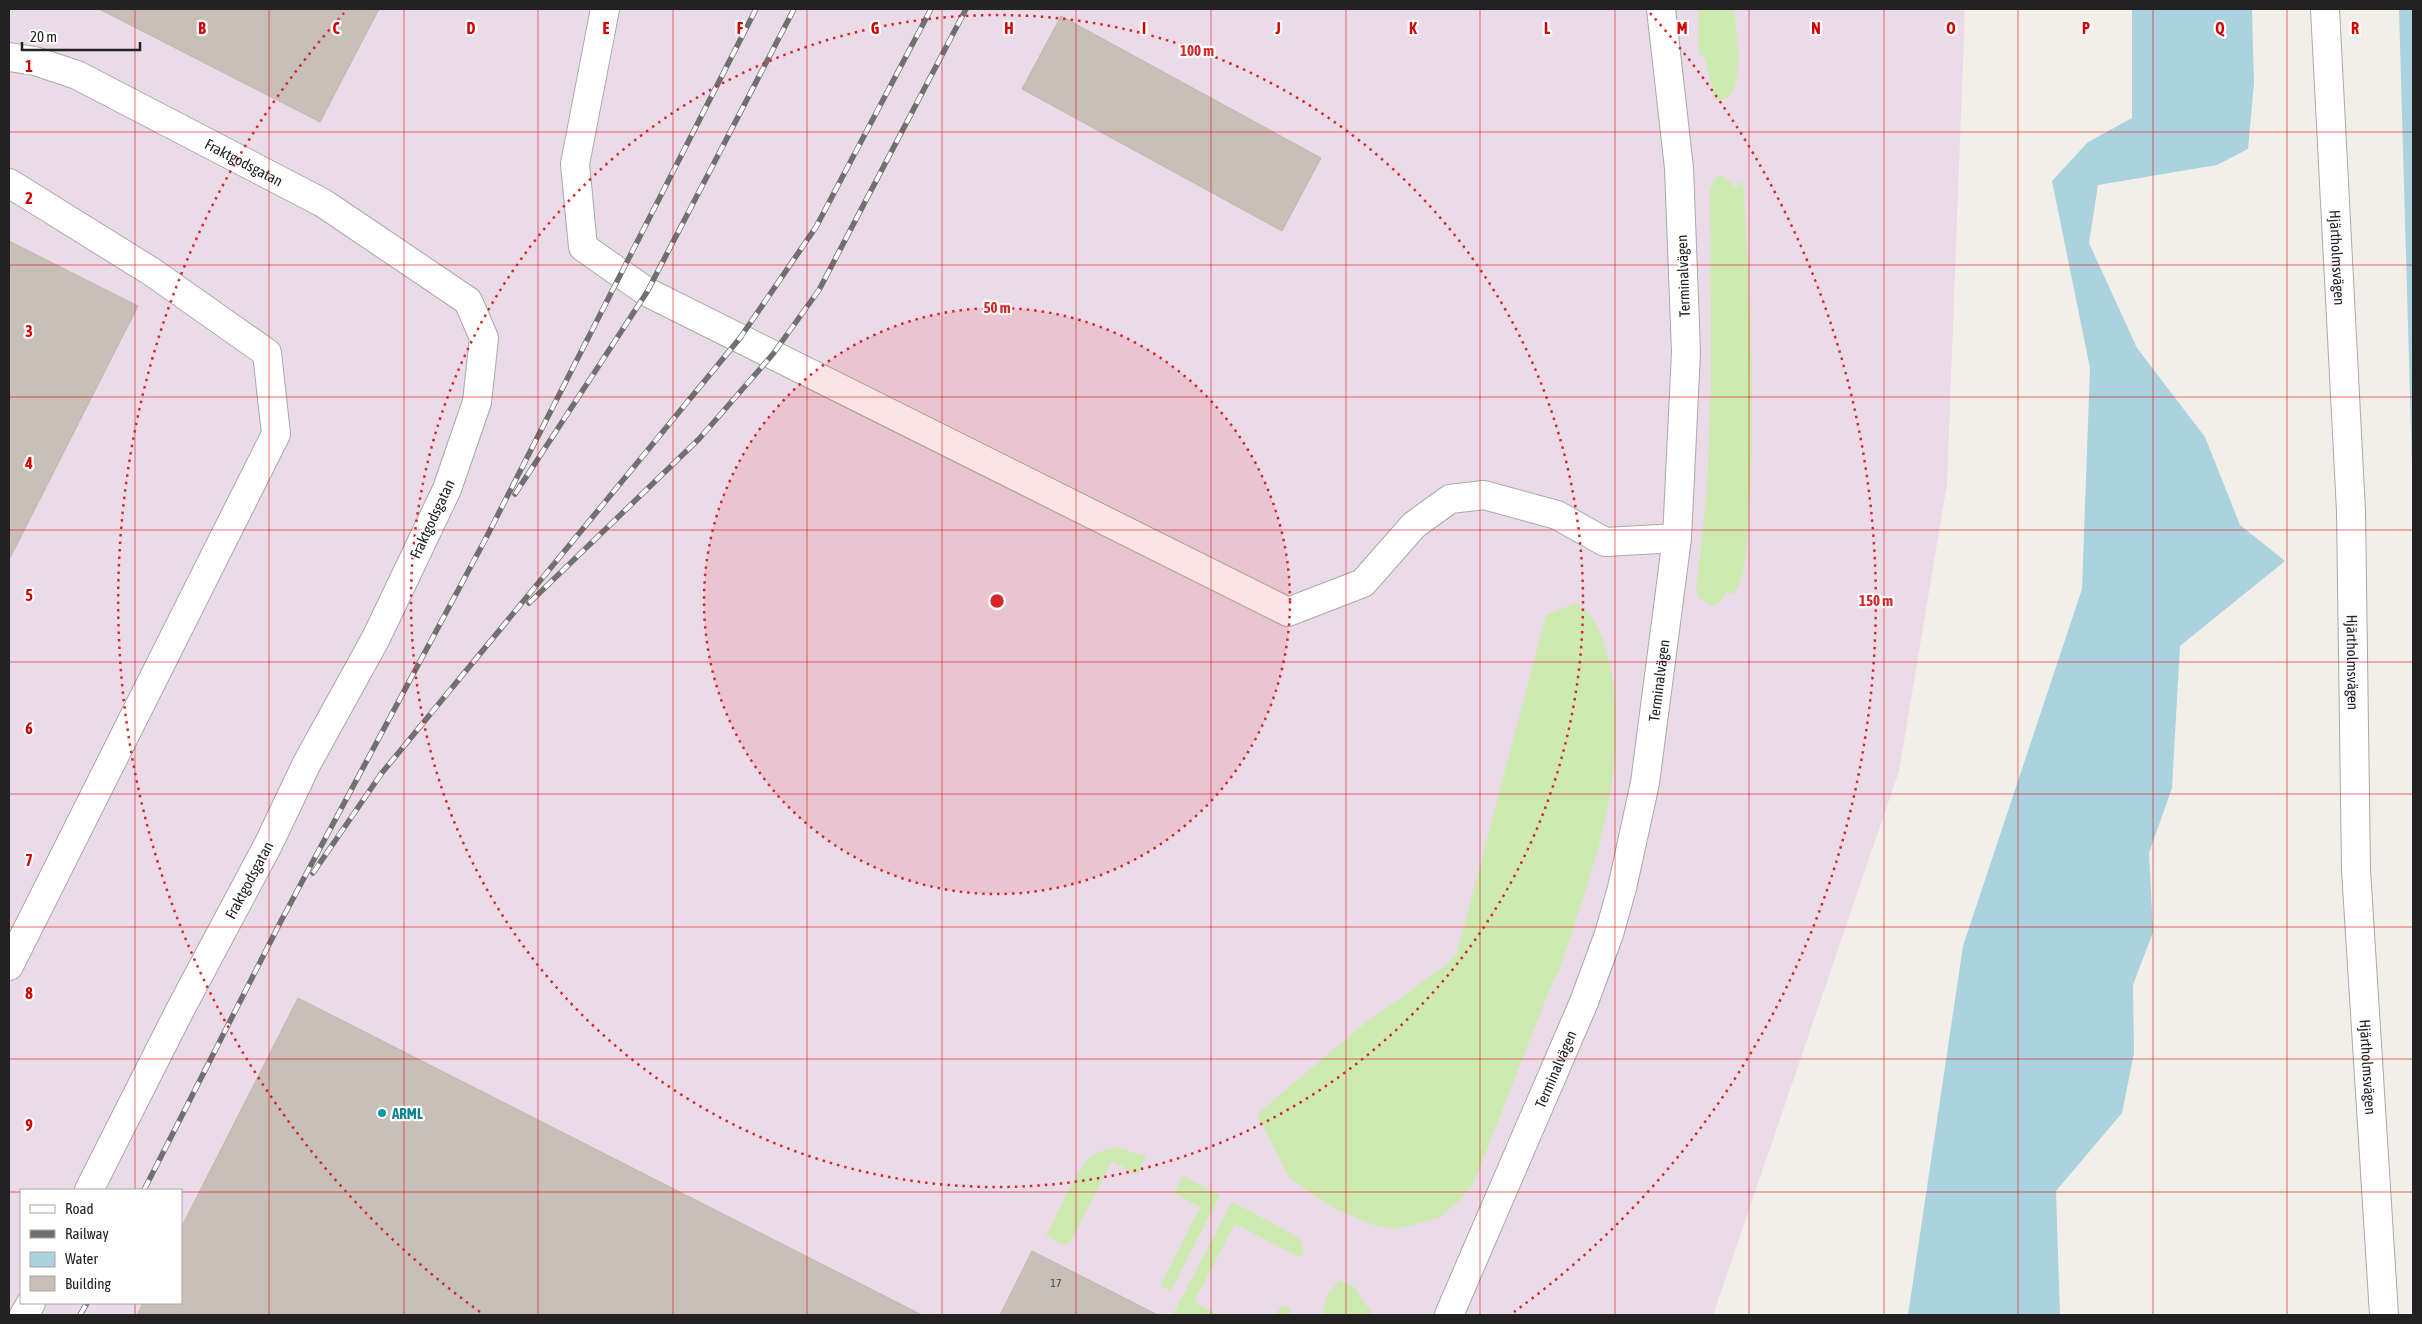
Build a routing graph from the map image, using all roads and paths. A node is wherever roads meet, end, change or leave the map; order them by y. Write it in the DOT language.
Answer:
graph roads {
  1 [pos="605,9"];
  2 [pos="1661,9"];
  3 [pos="2326,9"];
  4 [pos="9,57"];
  5 [pos="9,183"];
  6 [pos="1677,538"];
  7 [pos="9,966"];
  8 [pos="90,1189"];
  9 [pos="30,1304"];
  10 [pos="24,1315"];
  11 [pos="1449,1315"];
  12 [pos="2384,1315"];
  1 -- 6 [label="street"];
  2 -- 6 [label="street, Terminalvägen"];
  3 -- 12 [label="street, Hjärtholmsvägen"];
  4 -- 8 [label="street, Fraktgodsgatan"];
  5 -- 7 [label="street"];
  6 -- 11 [label="street, Terminalvägen"];
  9 -- 10 [label="street"];
}
